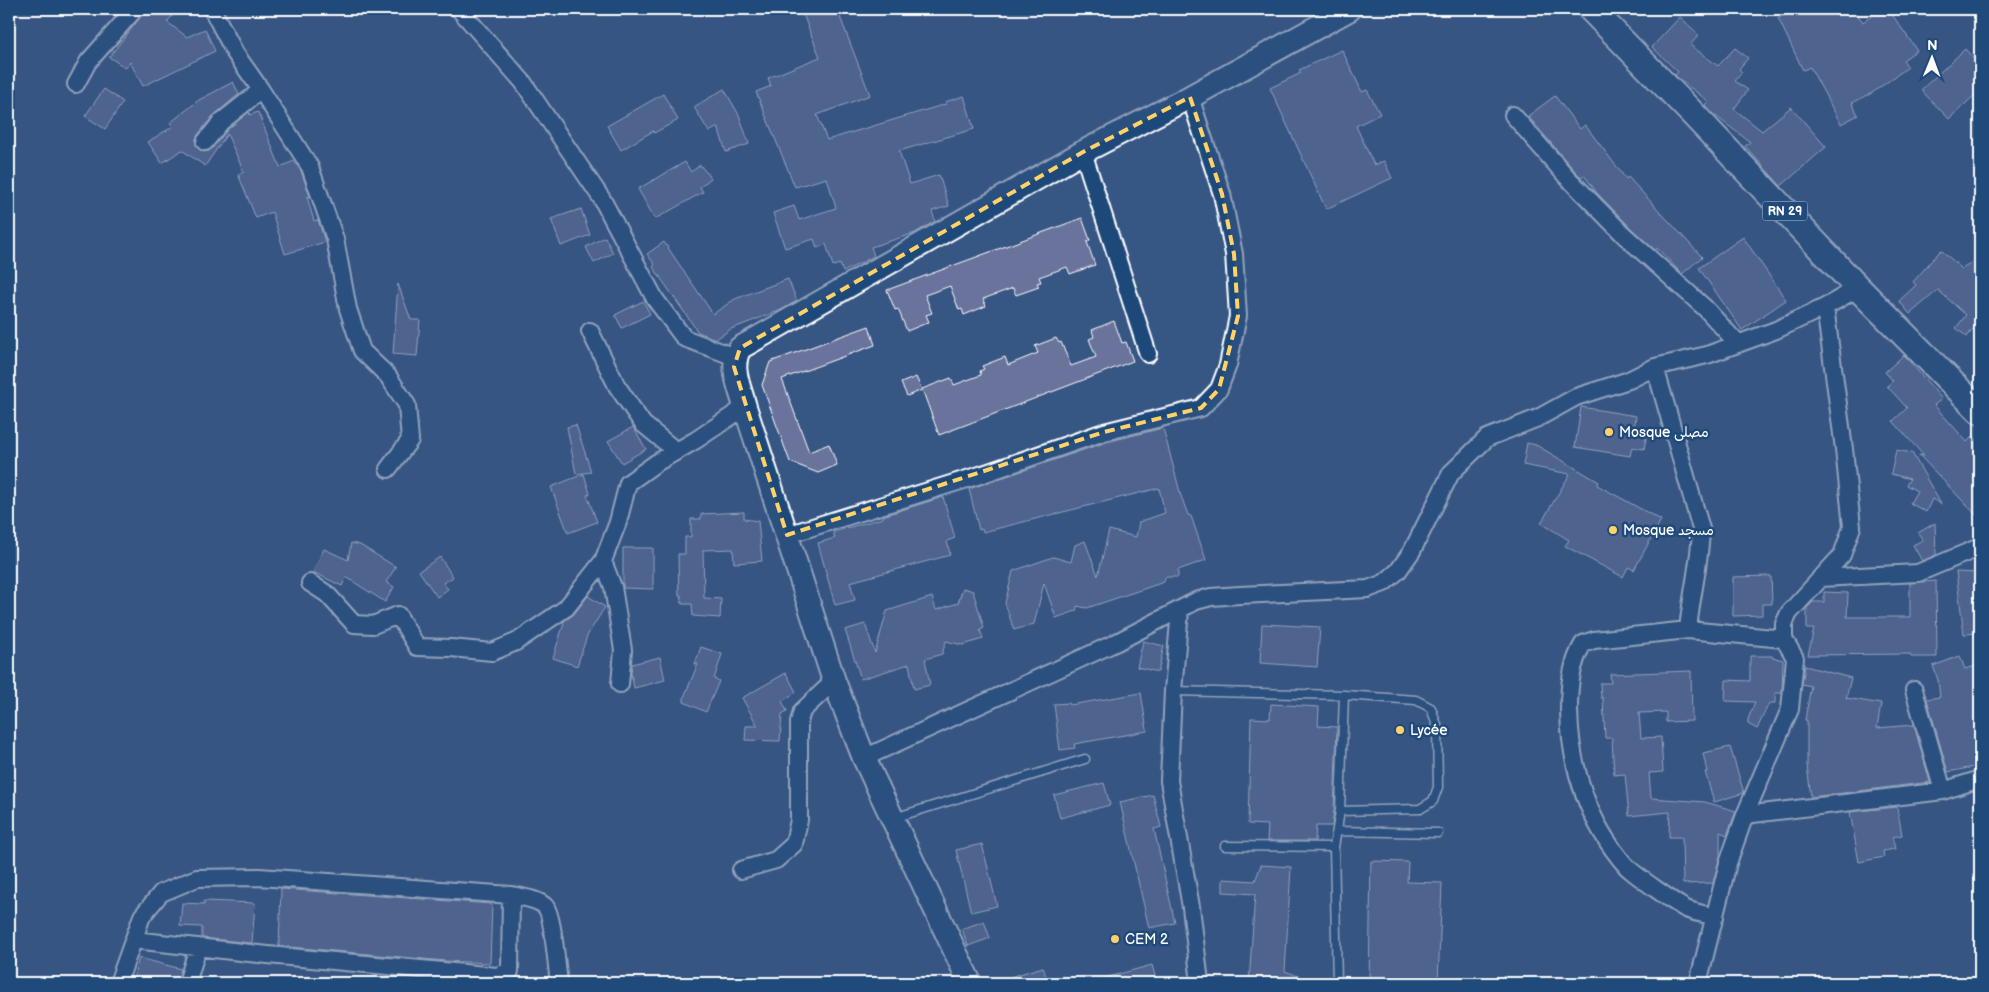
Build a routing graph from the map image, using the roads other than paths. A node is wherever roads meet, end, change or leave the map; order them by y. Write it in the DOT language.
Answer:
graph roads {
  1 [pos="134,9"];
  2 [pos="212,9"];
  3 [pos="459,9"];
  4 [pos="1350,9"];
  5 [pos="1591,9"];
  6 [pos="76,84"];
  7 [pos="261,90"];
  8 [pos="1190,98"];
  9 [pos="1513,115"];
  10 [pos="205,142"];
  11 [pos="1082,152"];
  12 [pos="1858,288"];
  13 [pos="1825,306"];
  14 [pos="590,331"];
  15 [pos="1738,344"];
  16 [pos="1148,354"];
  17 [pos="735,357"];
  18 [pos="1655,367"];
  19 [pos="745,407"];
  20 [pos="1980,411"];
  21 [pos="676,452"];
  22 [pos="388,469"];
  23 [pos="787,535"];
  24 [pos="1980,547"];
  25 [pos="603,561"];
  26 [pos="1820,578"];
  27 [pos="310,583"];
  28 [pos="1180,610"];
  29 [pos="1688,630"];
  30 [pos="1784,639"];
  31 [pos="834,681"];
  32 [pos="620,684"];
  33 [pos="1914,690"];
  34 [pos="1172,691"];
  35 [pos="1344,696"];
  36 [pos="864,758"];
  37 [pos="1085,758"];
  38 [pos="1980,779"];
  39 [pos="1943,791"];
  40 [pos="1340,811"];
  41 [pos="1745,815"];
  42 [pos="892,818"];
  43 [pos="1337,831"];
  44 [pos="1438,833"];
  45 [pos="1225,846"];
  46 [pos="1334,846"];
  47 [pos="741,870"];
  48 [pos="512,895"];
  49 [pos="1715,917"];
  50 [pos="134,940"];
  51 [pos="198,947"];
  52 [pos="118,983"];
  53 [pos="187,983"];
  54 [pos="559,983"];
  55 [pos="970,983"];
  56 [pos="1200,983"];
  57 [pos="1337,983"];
  58 [pos="1698,983"];
  1 -- 6 [label="street"];
  2 -- 7 [label="street"];
  3 -- 17 [label="street"];
  4 -- 8 [label="street"];
  5 -- 12 [label="main road, RN 29 / RN 29"];
  7 -- 10 [label="street"];
  7 -- 22 [label="street"];
  8 -- 11 [label="street"];
  8 -- 23 [label="street"];
  9 -- 15 [label="street"];
  11 -- 16 [label="street"];
  11 -- 17 [label="street"];
  12 -- 13 [label="street"];
  12 -- 20 [label="main road, RN 29 / RN 29"];
  13 -- 15 [label="street"];
  13 -- 26 [label="street"];
  14 -- 21 [label="street"];
  15 -- 18 [label="street"];
  17 -- 19 [label="street"];
  18 -- 28 [label="street"];
  18 -- 29 [label="street"];
  19 -- 21 [label="street"];
  19 -- 23 [label="street"];
  21 -- 25 [label="street"];
  23 -- 31 [label="street"];
  24 -- 26 [label="street"];
  25 -- 27 [label="street"];
  25 -- 32 [label="street"];
  26 -- 30 [label="street"];
  28 -- 34 [label="street"];
  28 -- 36 [label="street"];
  29 -- 30 [label="street"];
  29 -- 49 [label="street"];
  30 -- 41 [label="street"];
  31 -- 36 [label="street"];
  31 -- 47 [label="street"];
  33 -- 39 [label="street"];
  34 -- 35 [label="lane"];
  34 -- 56 [label="street"];
  35 -- 40 [label="lane"];
  35 -- 40 [label="lane"];
  36 -- 42 [label="street"];
  37 -- 42 [label="lane"];
  38 -- 39 [label="street"];
  39 -- 41 [label="street"];
  40 -- 43 [label="lane"];
  41 -- 49 [label="street"];
  42 -- 55 [label="street"];
  43 -- 44 [label="lane"];
  43 -- 46 [label="lane"];
  45 -- 46 [label="lane"];
  46 -- 57 [label="lane"];
  48 -- 50 [label="street"];
  48 -- 51 [label="street"];
  48 -- 54 [label="street"];
  49 -- 58 [label="street"];
  50 -- 51 [label="street"];
  50 -- 52 [label="street"];
  51 -- 53 [label="street"];
}
